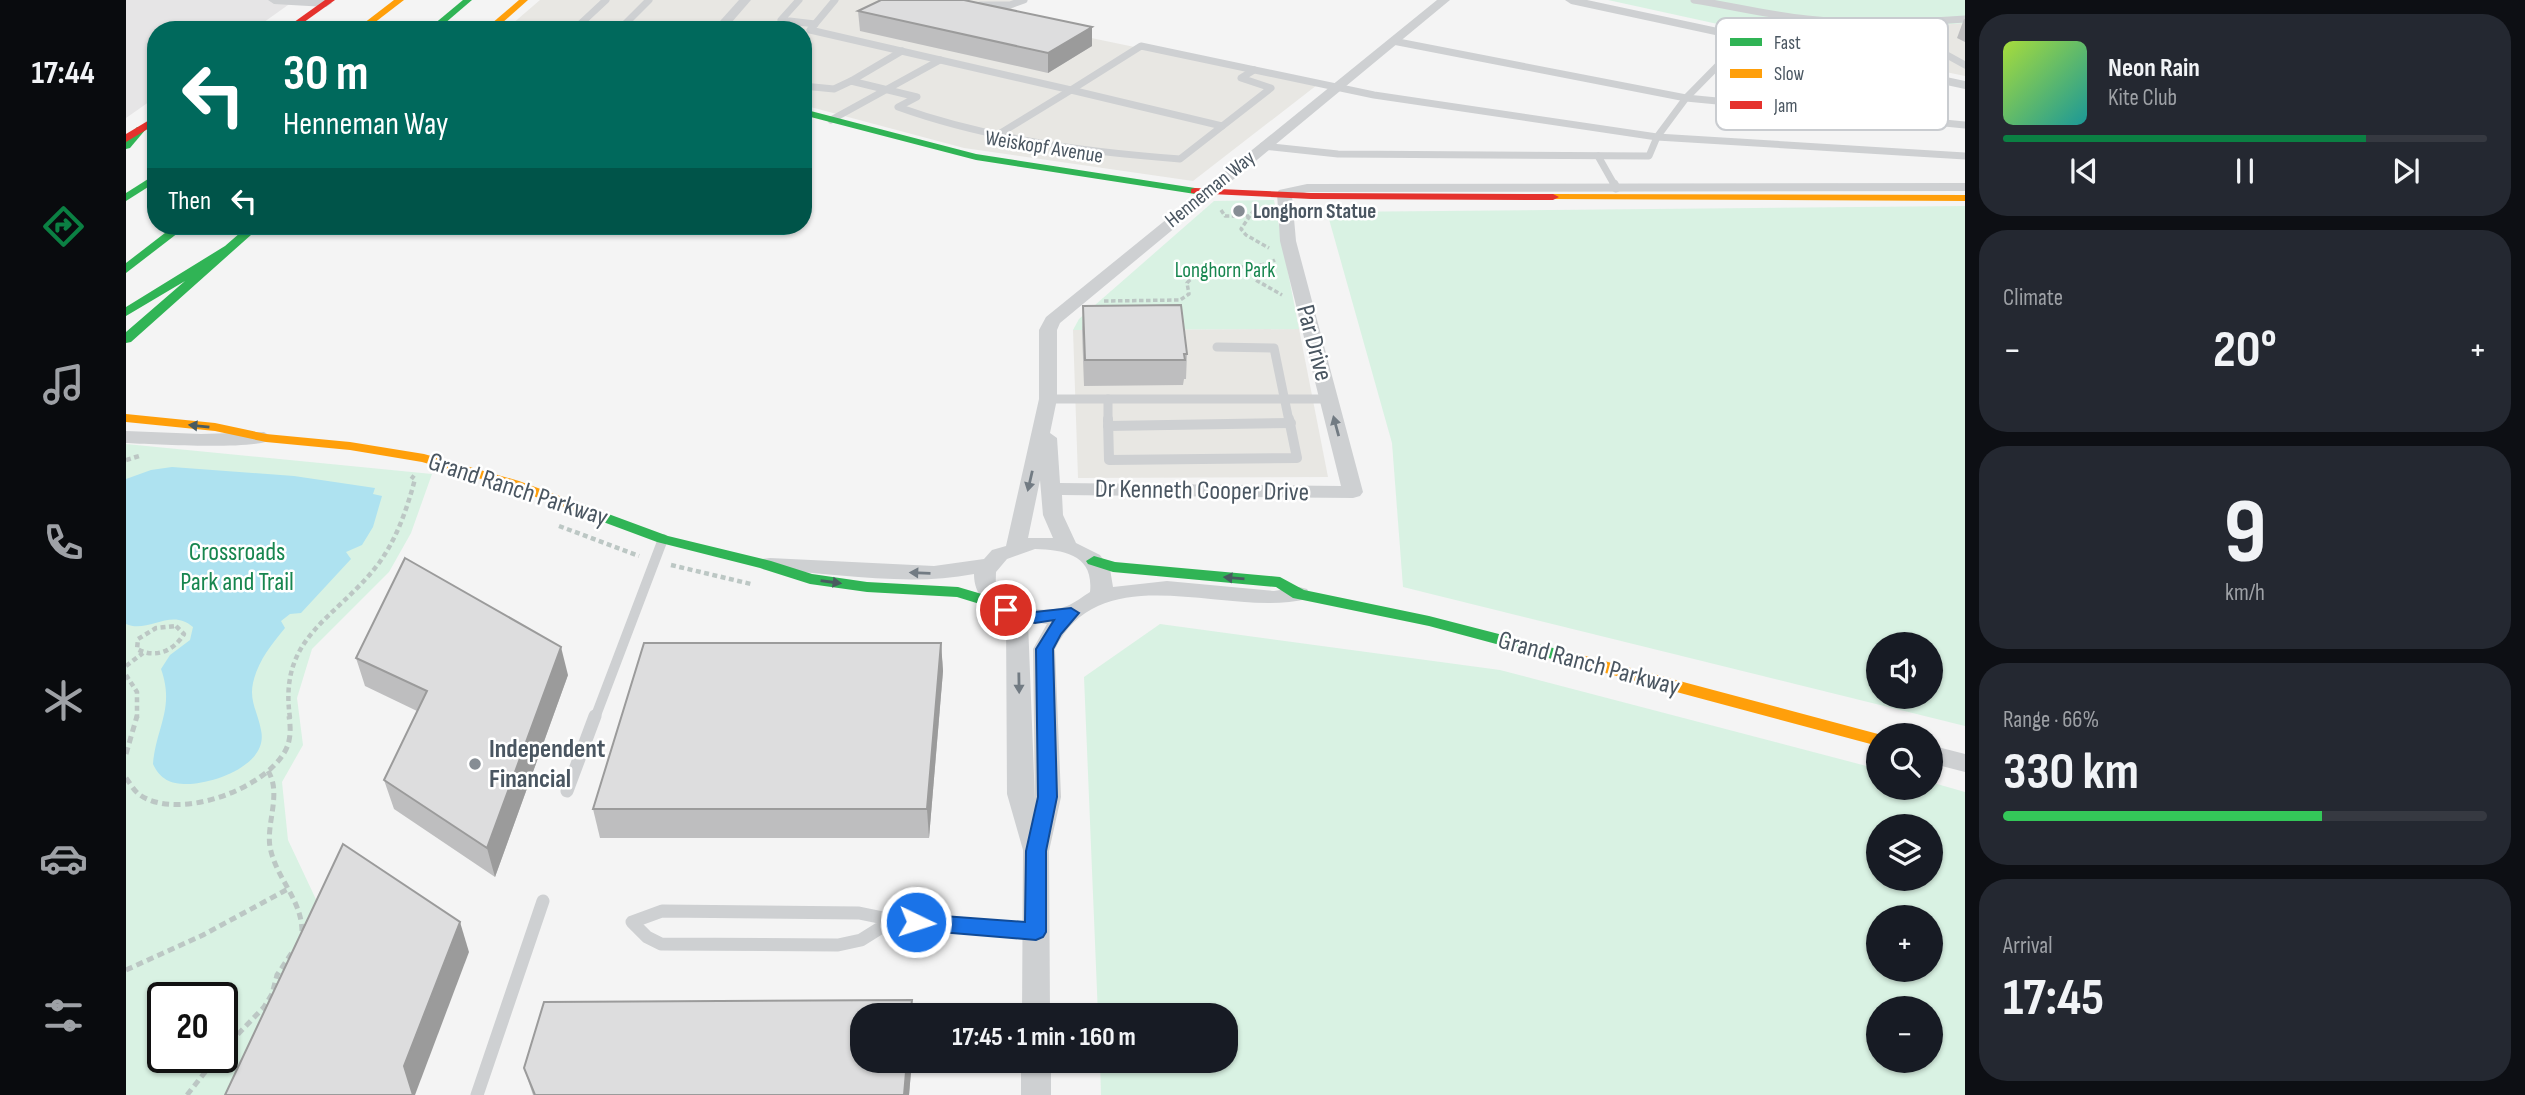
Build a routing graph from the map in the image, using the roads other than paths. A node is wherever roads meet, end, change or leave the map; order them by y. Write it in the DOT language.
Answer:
graph roads {
  1 [pos="274,0"];
  2 [pos="400,0"];
  3 [pos="468,0"];
  4 [pos="524,0"];
  5 [pos="606,0"];
  6 [pos="649,0"];
  7 [pos="746,0"];
  8 [pos="799,0"];
  9 [pos="835,0"];
  10 [pos="1024,0"];
  11 [pos="1444,0"];
  12 [pos="1571,0"];
  13 [pos="1694,0"];
  14 [pos="328,2"];
  15 [pos="973,5"];
  16 [pos="1798,18"];
  17 [pos="300,21"];
  18 [pos="371,21"];
  19 [pos="441,21"];
  20 [pos="499,21"];
  21 [pos="583,21"];
  22 [pos="627,21"];
  23 [pos="726,21"];
  24 [pos="784,21"];
  25 [pos="812,26"];
  26 [pos="812,30"];
  27 [pos="1716,32"];
  28 [pos="1393,41"];
  29 [pos="902,51"];
  30 [pos="1948,56"];
  31 [pos="940,60"];
  32 [pos="1965,65"];
  33 [pos="1716,67"];
  34 [pos="1254,69"];
  35 [pos="850,81"];
  36 [pos="1337,87"];
  37 [pos="812,88"];
  38 [pos="886,90"];
  39 [pos="1071,90"];
  40 [pos="1686,98"];
  41 [pos="1716,101"];
  42 [pos="812,115"];
  43 [pos="831,120"];
  44 [pos="147,125"];
  45 [pos="1222,126"];
  46 [pos="141,129"];
  47 [pos="999,134"];
  48 [pos="1657,137"];
  49 [pos="126,139"];
  50 [pos="126,146"];
  51 [pos="1262,146"];
  52 [pos="1598,156"];
  53 [pos="1965,156"];
  54 [pos="147,183"];
  55 [pos="1965,187"];
  56 [pos="1616,188"];
  57 [pos="1205,193"];
  58 [pos="1284,193"];
  59 [pos="126,198"];
  60 [pos="1965,198"];
  61 [pos="169,235"];
  62 [pos="244,235"];
  63 [pos="228,249"];
  64 [pos="126,269"];
  65 [pos="126,312"];
  66 [pos="126,340"];
  67 [pos="1217,347"];
  68 [pos="1108,399"];
  69 [pos="1286,399"];
  70 [pos="1329,399"];
  71 [pos="1047,407"];
  72 [pos="126,418"];
  73 [pos="1291,423"];
  74 [pos="1108,426"];
  75 [pos="126,437"];
  76 [pos="266,438"];
  77 [pos="1051,489"];
  78 [pos="1353,492"];
  79 [pos="663,539"];
  80 [pos="1067,546"];
  81 [pos="1016,547"];
  82 [pos="1094,561"];
  83 [pos="765,564"];
  84 [pos="988,565"];
  85 [pos="1299,594"];
  86 [pos="1101,595"];
  87 [pos="1006,609"];
  88 [pos="1071,613"];
  89 [pos="1866,737"];
  90 [pos="1943,757"];
  91 [pos="1965,763"];
  92 [pos="566,791"];
  93 [pos="1036,851"];
  94 [pos="543,901"];
  95 [pos="893,920"];
  96 [pos="1036,932"];
  97 [pos="1036,1003"];
  98 [pos="1036,1073"];
  99 [pos="477,1095"];
  100 [pos="1036,1095"];
  1 -- 14 [label="street"];
  2 -- 18 [label="main road"];
  3 -- 19 [label="main road"];
  4 -- 20 [label="main road"];
  5 -- 21 [label="lane"];
  6 -- 22 [label="lane"];
  7 -- 23 [label="street"];
  8 -- 24 [label="lane"];
  9 -- 25 [label="lane"];
  10 -- 15 [label="lane"];
  11 -- 28 [label="street, Henneman Way"];
  12 -- 27 [label="street"];
  13 -- 16 [label="lane"];
  14 -- 17 [label="main road"];
  26 -- 29 [label="lane"];
  28 -- 36 [label="street, Henneman Way"];
  28 -- 40 [label="lane"];
  29 -- 31 [label="lane"];
  29 -- 35 [label="lane"];
  30 -- 32 [label="lane"];
  31 -- 38 [label="lane"];
  31 -- 39 [label="lane"];
  33 -- 40 [label="lane"];
  34 -- 36 [label="lane"];
  34 -- 39 [label="lane"];
  34 -- 45 [label="lane"];
  35 -- 37 [label="lane"];
  35 -- 38 [label="lane"];
  36 -- 48 [label="lane"];
  36 -- 51 [label="street, Henneman Way"];
  38 -- 43 [label="lane"];
  38 -- 47 [label="lane"];
  39 -- 45 [label="lane"];
  39 -- 47 [label="lane"];
  40 -- 41 [label="lane"];
  40 -- 48 [label="lane"];
  42 -- 43 [label="main road, Weiskopf Avenue"];
  43 -- 57 [label="main road, Weiskopf Avenue"];
  44 -- 46 [label="main road"];
  45 -- 47 [label="lane"];
  46 -- 49 [label="main road"];
  46 -- 50 [label="main road"];
  48 -- 52 [label="lane"];
  48 -- 53 [label="lane"];
  51 -- 52 [label="lane"];
  51 -- 57 [label="street, Henneman Way"];
  52 -- 56 [label="lane"];
  54 -- 59 [label="main road"];
  55 -- 56 [label="street"];
  56 -- 58 [label="street"];
  57 -- 58 [label="main road, Weiskopf Avenue"];
  57 -- 71 [label="street, Henneman Way"];
  58 -- 60 [label="main road, Weiskopf Avenue"];
  58 -- 70 [label="street, Par Drive"];
  61 -- 64 [label="main road"];
  62 -- 63 [label="main road"];
  63 -- 65 [label="main road"];
  63 -- 66 [label="main road"];
  67 -- 69 [label="lane"];
  68 -- 69 [label="lane"];
  68 -- 71 [label="lane"];
  68 -- 74 [label="lane"];
  69 -- 70 [label="lane"];
  69 -- 73 [label="lane"];
  78 -- 70 [label="street, Par Drive, one-way"];
  71 -- 77 [label="street, Henneman Way"];
  71 -- 81 [label="street, Henneman Way, one-way"];
  76 -- 72 [label="main road, Grand Ranch Parkway, one-way"];
  73 -- 74 [label="lane"];
  73 -- 74 [label="lane"];
  75 -- 76 [label="street, Grand Ranch Parkway"];
  76 -- 79 [label="main road, Grand Ranch Parkway"];
  77 -- 78 [label="street, Dr Kenneth Cooper Drive"];
  77 -- 80 [label="street, Henneman Way"];
  79 -- 83 [label="main road, Grand Ranch Parkway"];
  79 -- 92 [label="lane"];
  80 -- 81 [label="street"];
  80 -- 82 [label="street"];
  81 -- 84 [label="street"];
  85 -- 82 [label="main road, Grand Ranch Parkway, one-way"];
  82 -- 86 [label="street"];
  84 -- 83 [label="street, Grand Ranch Parkway, one-way"];
  83 -- 87 [label="main road, Grand Ranch Parkway, one-way"];
  84 -- 87 [label="street"];
  85 -- 86 [label="street, Grand Ranch Parkway"];
  85 -- 89 [label="main road, Grand Ranch Parkway"];
  86 -- 88 [label="street"];
  87 -- 88 [label="street"];
  87 -- 93 [label="street, one-way"];
  88 -- 93 [label="street"];
  90 -- 91 [label="street"];
  93 -- 96 [label="street"];
  94 -- 99 [label="lane"];
  95 -- 95 [label="lane"];
  95 -- 96 [label="lane"];
  96 -- 97 [label="street"];
  98 -- 100 [label="street"];
}
